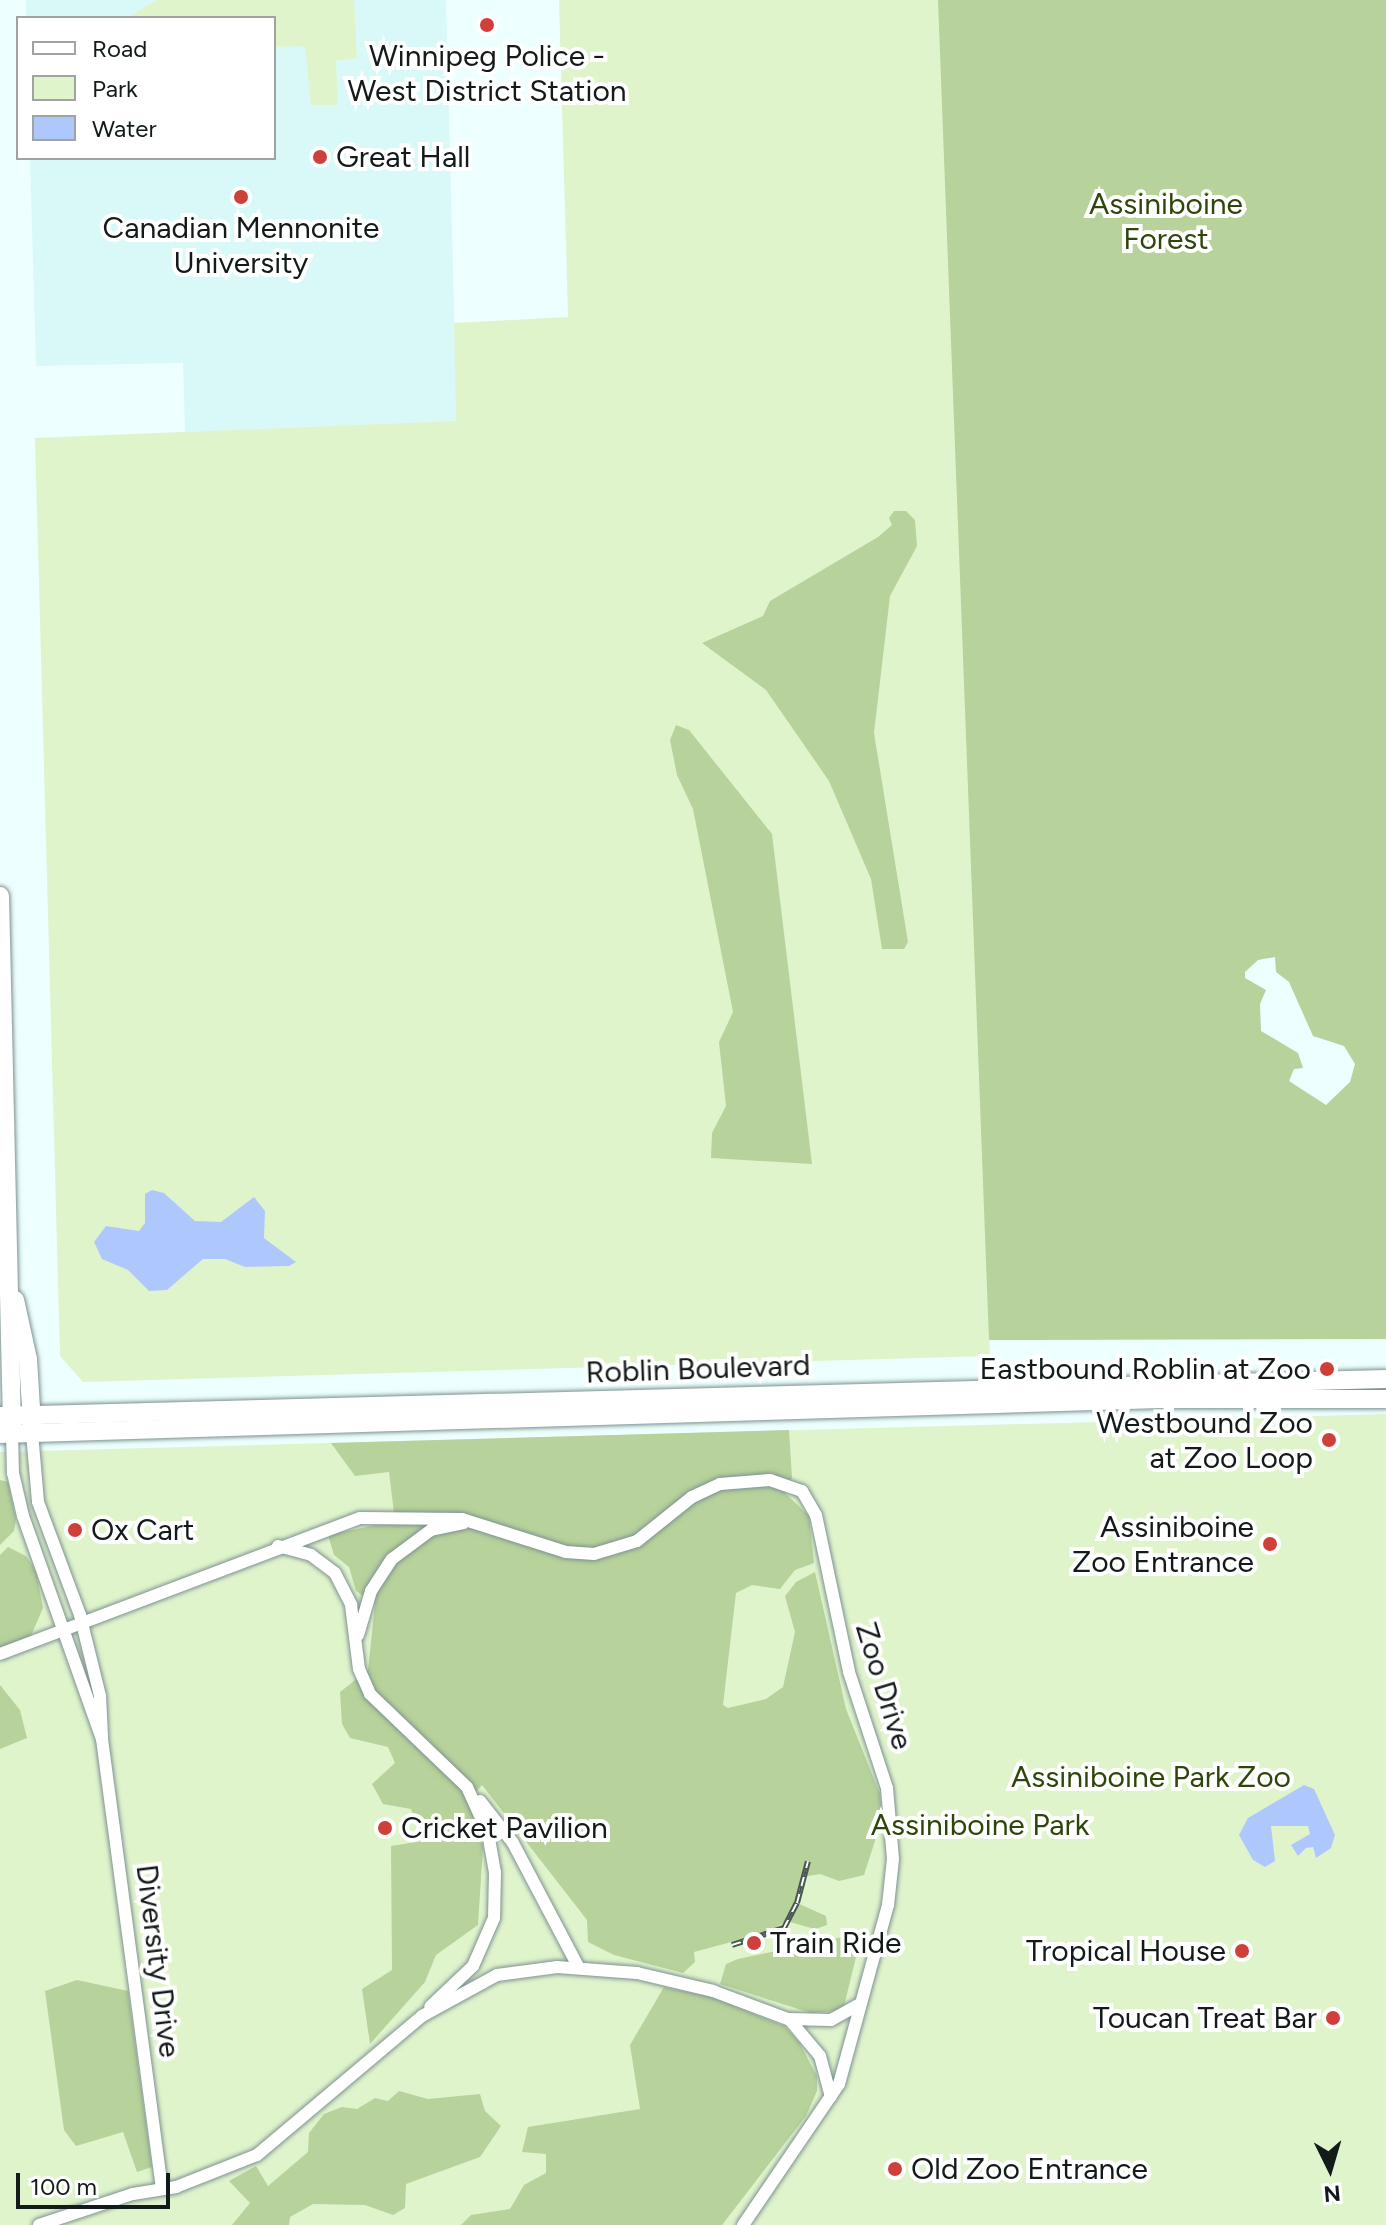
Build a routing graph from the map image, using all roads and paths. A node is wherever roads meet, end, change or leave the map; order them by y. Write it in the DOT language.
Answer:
graph roads {
  1 [pos="0,896"];
  2 [pos="1,1089"];
  3 [pos="9,1274"];
  4 [pos="1386,1379"];
  5 [pos="1386,1399"];
  6 [pos="32,1424"];
  7 [pos="6,1425"];
  8 [pos="470,1522"];
  9 [pos="278,1546"];
  10 [pos="83,1625"];
  11 [pos="68,1632"];
  12 [pos="355,1641"];
  13 [pos="0,1654"];
  14 [pos="102,1739"];
  15 [pos="467,1787"];
  16 [pos="579,1968"];
  17 [pos="858,2005"];
  18 [pos="422,2016"];
  19 [pos="788,2019"];
  20 [pos="831,2097"];
  21 [pos="162,2189"];
  22 [pos="39,2225"];
  23 [pos="743,2225"];
  1 -- 2 [label="main road"];
  2 -- 3 [label="main road"];
  3 -- 6 [label="main road"];
  3 -- 7 [label="main road"];
  4 -- 6 [label="main road, Roblin Boulevard"];
  5 -- 6 [label="main road, Roblin Boulevard"];
  6 -- 7 [label="main road, Roblin Boulevard"];
  6 -- 10 [label="street, Diversity Drive"];
  7 -- 11 [label="street, Diversity Drive"];
  8 -- 9 [label="street, Zoo Drive"];
  8 -- 12 [label="street"];
  8 -- 17 [label="street, Zoo Drive"];
  9 -- 10 [label="street, Zoo Drive"];
  9 -- 12 [label="street"];
  10 -- 11 [label="street, Zoo Drive"];
  10 -- 14 [label="street, Diversity Drive"];
  11 -- 13 [label="street, Zoo Drive"];
  11 -- 14 [label="street, Diversity Drive"];
  12 -- 15 [label="street"];
  14 -- 21 [label="street, Diversity Drive"];
  15 -- 16 [label="street"];
  15 -- 18 [label="street"];
  16 -- 18 [label="street"];
  16 -- 19 [label="street"];
  17 -- 19 [label="street"];
  17 -- 20 [label="street, Zoo Drive"];
  18 -- 21 [label="street"];
  19 -- 20 [label="street"];
  20 -- 23 [label="street, Zoo Drive"];
  21 -- 22 [label="street"];
}
